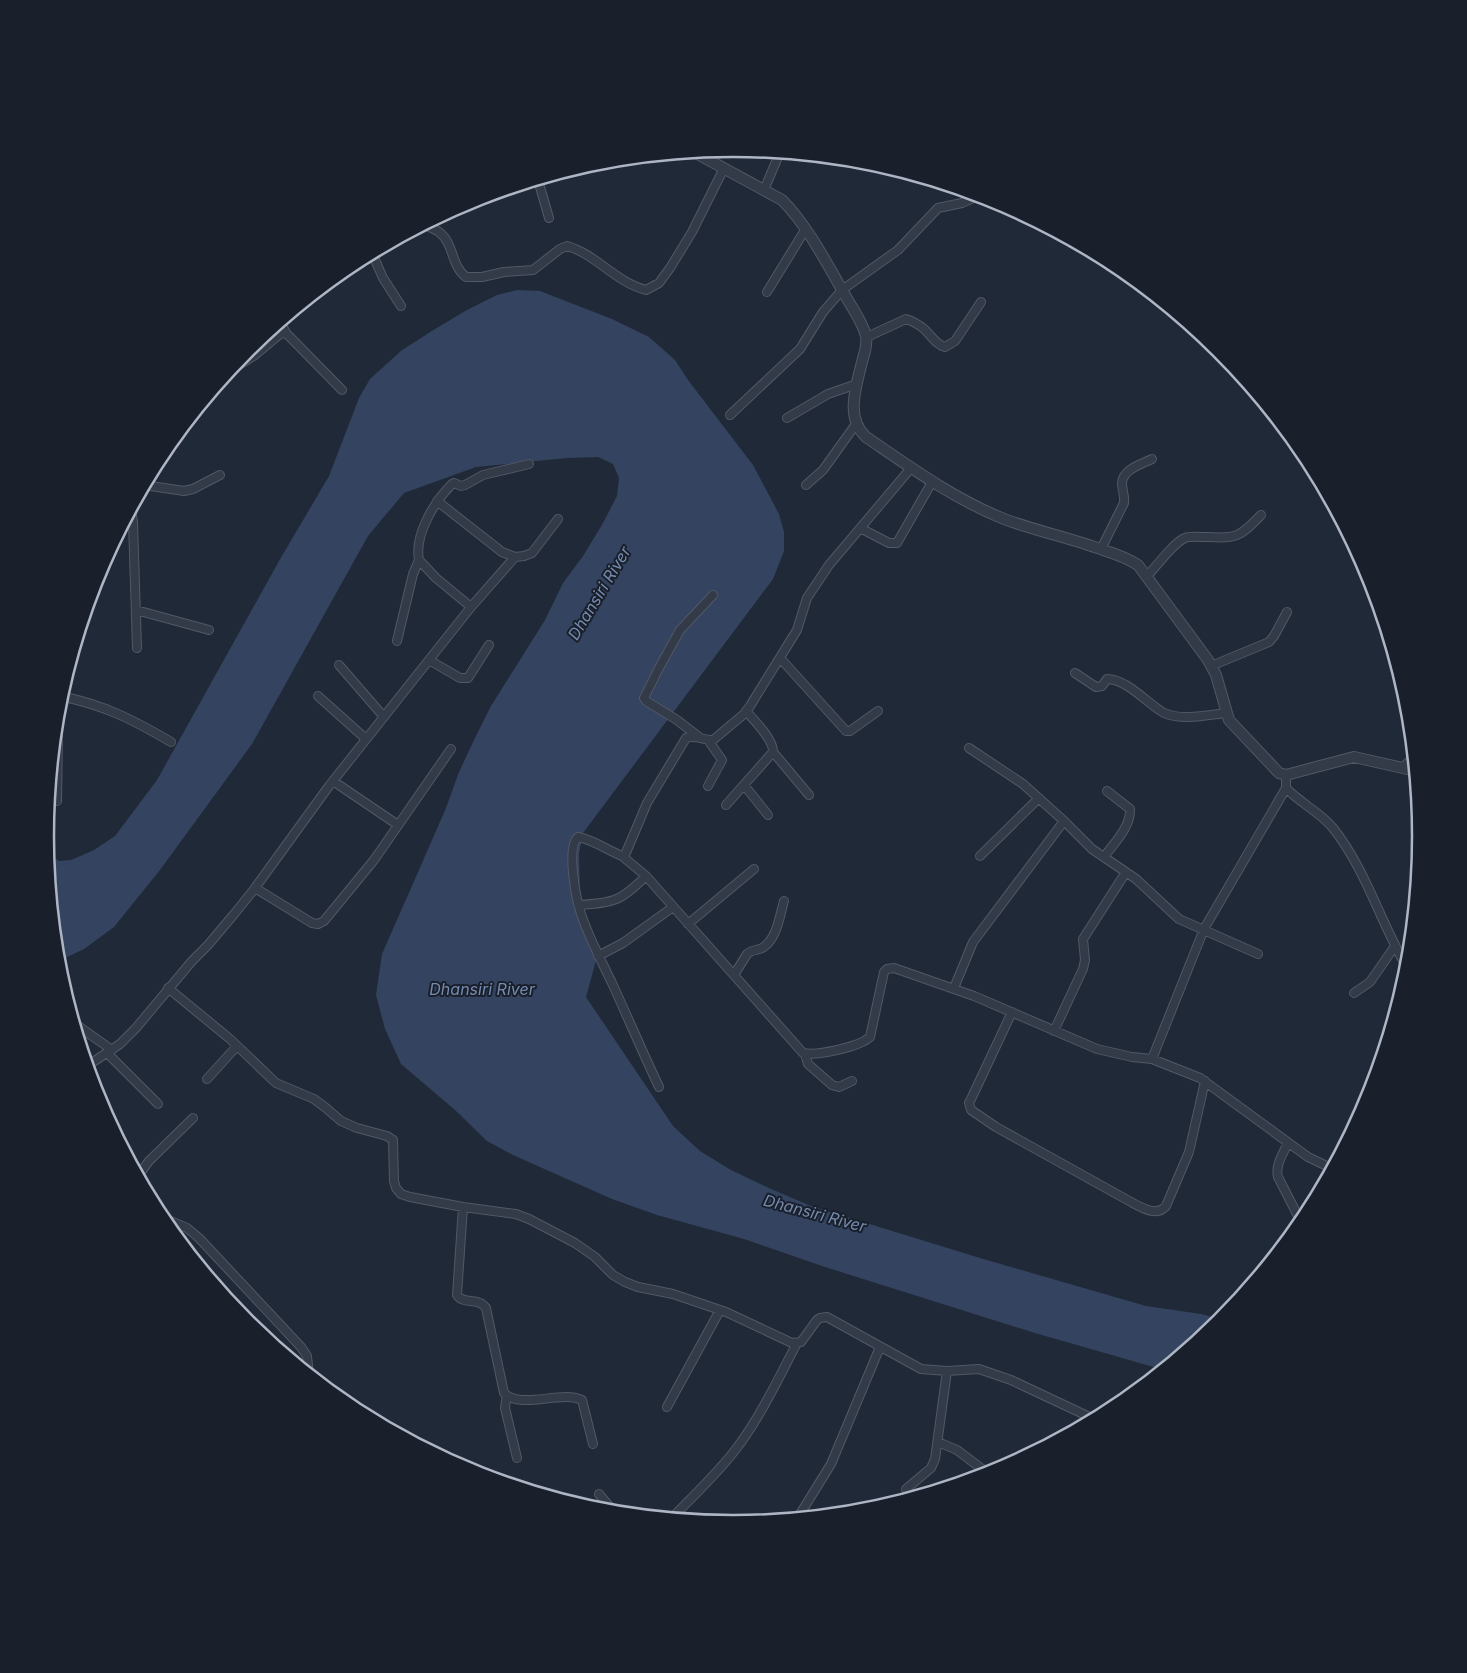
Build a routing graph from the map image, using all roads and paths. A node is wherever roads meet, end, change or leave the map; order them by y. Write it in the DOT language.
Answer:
graph roads {
  1 [pos="705,158"];
  2 [pos="778,158"];
  3 [pos="724,168"];
  4 [pos="540,186"];
  5 [pos="764,190"];
  6 [pos="970,199"];
  7 [pos="549,218"];
  8 [pos="431,228"];
  9 [pos="805,230"];
  10 [pos="375,260"];
  11 [pos="842,290"];
  12 [pos="767,292"];
  13 [pos="981,302"];
  14 [pos="401,306"];
  15 [pos="283,327"];
  16 [pos="286,333"];
  17 [pos="867,337"];
  18 [pos="250,359"];
  19 [pos="858,384"];
  20 [pos="342,390"];
  21 [pos="730,414"];
  22 [pos="787,418"];
  23 [pos="856,424"];
  24 [pos="1152,459"];
  25 [pos="529,464"];
  26 [pos="911,468"];
  27 [pos="220,475"];
  28 [pos="932,482"];
  29 [pos="806,485"];
  30 [pos="152,486"];
  31 [pos="437,501"];
  32 [pos="1261,515"];
  33 [pos="133,518"];
  34 [pos="558,520"];
  35 [pos="860,528"];
  36 [pos="1101,549"];
  37 [pos="515,557"];
  38 [pos="419,560"];
  39 [pos="1147,576"];
  40 [pos="714,595"];
  41 [pos="471,607"];
  42 [pos="136,610"];
  43 [pos="1287,612"];
  44 [pos="209,630"];
  45 [pos="397,642"];
  46 [pos="489,646"];
  47 [pos="137,648"];
  48 [pos="780,658"];
  49 [pos="429,660"];
  50 [pos="339,665"];
  51 [pos="1211,666"];
  52 [pos="1075,673"];
  53 [pos="318,696"];
  54 [pos="68,698"];
  55 [pos="746,711"];
  56 [pos="878,711"];
  57 [pos="1226,713"];
  58 [pos="384,717"];
  59 [pos="699,737"];
  60 [pos="366,740"];
  61 [pos="708,740"];
  62 [pos="170,742"];
  63 [pos="969,748"];
  64 [pos="451,749"];
  65 [pos="774,752"];
  66 [pos="1409,762"];
  67 [pos="1402,768"];
  68 [pos="57,770"];
  69 [pos="1409,770"];
  70 [pos="1286,775"];
  71 [pos="333,781"];
  72 [pos="744,785"];
  73 [pos="708,786"];
  74 [pos="1286,788"];
  75 [pos="1108,791"];
  76 [pos="809,794"];
  77 [pos="1039,798"];
  78 [pos="57,800"];
  79 [pos="726,805"];
  80 [pos="768,815"];
  81 [pos="1064,821"];
  82 [pos="398,825"];
  83 [pos="622,856"];
  84 [pos="980,856"];
  85 [pos="1104,858"];
  86 [pos="754,869"];
  87 [pos="1126,872"];
  88 [pos="646,876"];
  89 [pos="255,888"];
  90 [pos="784,901"];
  91 [pos="579,906"];
  92 [pos="673,907"];
  93 [pos="688,924"];
  94 [pos="1204,929"];
  95 [pos="1394,946"];
  96 [pos="1258,954"];
  97 [pos="598,956"];
  98 [pos="1402,959"];
  99 [pos="734,976"];
  100 [pos="168,988"];
  101 [pos="954,988"];
  102 [pos="1354,993"];
  103 [pos="1012,1012"];
  104 [pos="82,1030"];
  105 [pos="1054,1031"];
  106 [pos="237,1046"];
  107 [pos="110,1052"];
  108 [pos="805,1054"];
  109 [pos="1152,1059"];
  110 [pos="93,1063"];
  111 [pos="207,1080"];
  112 [pos="852,1081"];
  113 [pos="1205,1081"];
  114 [pos="658,1088"];
  115 [pos="158,1104"];
  116 [pos="192,1118"];
  117 [pos="1288,1143"];
  118 [pos="1327,1166"];
  119 [pos="142,1171"];
  120 [pos="464,1207"];
  121 [pos="1298,1216"];
  122 [pos="174,1222"];
  123 [pos="720,1310"];
  124 [pos="797,1343"];
  125 [pos="880,1346"];
  126 [pos="308,1366"];
  127 [pos="947,1371"];
  128 [pos="508,1397"];
  129 [pos="667,1407"];
  130 [pos="1088,1416"];
  131 [pos="938,1442"];
  132 [pos="593,1444"];
  133 [pos="517,1458"];
  134 [pos="982,1469"];
  135 [pos="906,1489"];
  136 [pos="599,1494"];
  137 [pos="607,1504"];
  138 [pos="801,1512"];
  139 [pos="676,1514"];
  1 -- 3 [label="street"];
  2 -- 5 [label="street"];
  3 -- 5 [label="street"];
  3 -- 8 [label="street"];
  4 -- 7 [label="street"];
  5 -- 9 [label="street"];
  6 -- 11 [label="street"];
  9 -- 11 [label="street"];
  9 -- 12 [label="street"];
  10 -- 14 [label="street"];
  11 -- 17 [label="street"];
  11 -- 21 [label="street"];
  13 -- 17 [label="street"];
  15 -- 16 [label="street"];
  16 -- 18 [label="street"];
  16 -- 20 [label="street"];
  17 -- 19 [label="street"];
  19 -- 22 [label="street"];
  19 -- 23 [label="street"];
  23 -- 26 [label="street"];
  23 -- 29 [label="street"];
  24 -- 36 [label="street"];
  25 -- 31 [label="street"];
  26 -- 28 [label="street"];
  26 -- 35 [label="street"];
  27 -- 30 [label="street"];
  28 -- 35 [label="street"];
  28 -- 36 [label="street"];
  31 -- 37 [label="street"];
  31 -- 38 [label="street"];
  32 -- 39 [label="street"];
  33 -- 42 [label="street"];
  34 -- 37 [label="street"];
  35 -- 48 [label="street"];
  36 -- 39 [label="street"];
  37 -- 41 [label="street"];
  38 -- 41 [label="street"];
  38 -- 45 [label="street"];
  39 -- 51 [label="street"];
  40 -- 59 [label="street"];
  41 -- 49 [label="street"];
  42 -- 44 [label="street"];
  42 -- 47 [label="street"];
  43 -- 51 [label="street"];
  46 -- 49 [label="street"];
  48 -- 55 [label="street"];
  48 -- 56 [label="street"];
  49 -- 58 [label="street"];
  50 -- 58 [label="street"];
  51 -- 57 [label="street"];
  52 -- 57 [label="street"];
  53 -- 60 [label="street"];
  54 -- 62 [label="street"];
  55 -- 61 [label="street"];
  55 -- 65 [label="street"];
  57 -- 70 [label="street"];
  58 -- 60 [label="street"];
  59 -- 61 [label="street"];
  59 -- 83 [label="street"];
  60 -- 71 [label="street"];
  61 -- 73 [label="street"];
  63 -- 77 [label="street"];
  64 -- 82 [label="street"];
  65 -- 72 [label="street"];
  65 -- 76 [label="street"];
  66 -- 67 [label="street"];
  67 -- 69 [label="street"];
  67 -- 70 [label="street"];
  68 -- 78 [label="street"];
  70 -- 74 [label="street"];
  71 -- 82 [label="street"];
  71 -- 89 [label="street"];
  72 -- 79 [label="street"];
  72 -- 80 [label="street"];
  74 -- 94 [label="street"];
  74 -- 95 [label="street"];
  75 -- 85 [label="street"];
  77 -- 81 [label="street"];
  77 -- 84 [label="street"];
  81 -- 85 [label="street"];
  81 -- 101 [label="street"];
  82 -- 89 [label="street"];
  83 -- 88 [label="street"];
  83 -- 91 [label="street"];
  85 -- 87 [label="street"];
  86 -- 93 [label="street"];
  87 -- 94 [label="street"];
  87 -- 105 [label="street"];
  88 -- 91 [label="street"];
  88 -- 92 [label="street"];
  89 -- 100 [label="street"];
  90 -- 99 [label="street"];
  91 -- 97 [label="street"];
  92 -- 93 [label="street"];
  92 -- 97 [label="street"];
  93 -- 99 [label="street"];
  94 -- 96 [label="street"];
  94 -- 109 [label="street"];
  95 -- 98 [label="street"];
  95 -- 102 [label="street"];
  97 -- 114 [label="street"];
  99 -- 108 [label="street"];
  100 -- 106 [label="street"];
  100 -- 107 [label="street"];
  101 -- 103 [label="street"];
  101 -- 108 [label="street"];
  103 -- 105 [label="street"];
  103 -- 113 [label="street"];
  104 -- 107 [label="street"];
  105 -- 109 [label="street"];
  106 -- 111 [label="street"];
  106 -- 120 [label="street"];
  107 -- 110 [label="street"];
  107 -- 115 [label="street"];
  108 -- 112 [label="street"];
  109 -- 113 [label="street"];
  113 -- 117 [label="street"];
  116 -- 119 [label="street"];
  117 -- 118 [label="street"];
  117 -- 121 [label="street"];
  120 -- 123 [label="street"];
  120 -- 128 [label="street"];
  122 -- 126 [label="street"];
  123 -- 124 [label="street"];
  123 -- 129 [label="street"];
  124 -- 125 [label="street"];
  124 -- 139 [label="street"];
  125 -- 127 [label="street"];
  125 -- 138 [label="street"];
  127 -- 130 [label="street"];
  127 -- 131 [label="street"];
  128 -- 132 [label="street"];
  128 -- 133 [label="street"];
  131 -- 134 [label="street"];
  131 -- 135 [label="street"];
  136 -- 137 [label="street"];
}
